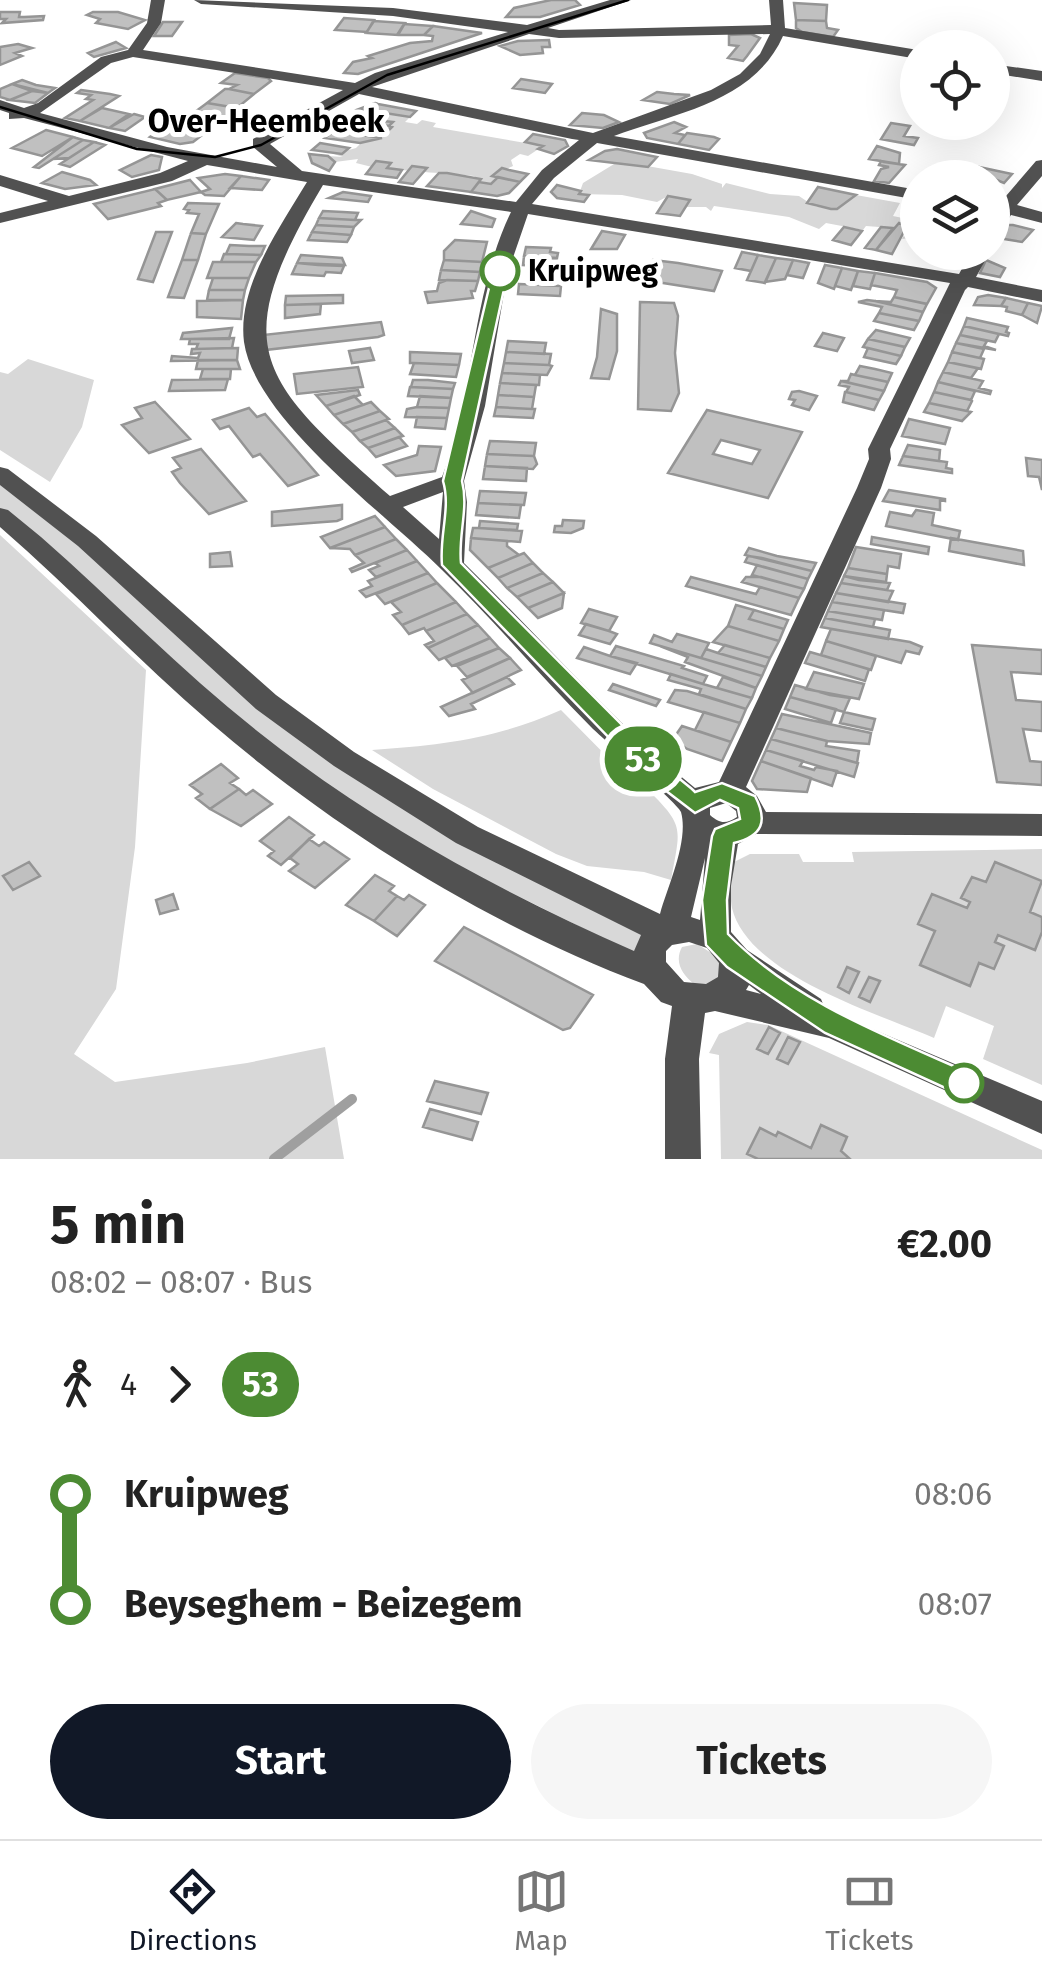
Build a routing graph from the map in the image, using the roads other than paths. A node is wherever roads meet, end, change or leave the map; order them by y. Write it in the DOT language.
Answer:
graph roads {
  1 [pos="158,0"];
  2 [pos="201,0"];
  3 [pos="624,0"];
  4 [pos="776,0"];
  5 [pos="378,5"];
  6 [pos="528,30"];
  7 [pos="778,32"];
  8 [pos="132,53"];
  9 [pos="900,53"];
  10 [pos="1010,71"];
  11 [pos="1042,76"];
  12 [pos="354,90"];
  13 [pos="0,105"];
  14 [pos="22,113"];
  15 [pos="0,123"];
  16 [pos="594,138"];
  17 [pos="208,159"];
  18 [pos="1042,165"];
  19 [pos="296,175"];
  20 [pos="318,179"];
  21 [pos="0,180"];
  22 [pos="900,194"];
  23 [pos="1010,199"];
  24 [pos="68,201"];
  25 [pos="520,208"];
  26 [pos="1010,211"];
  27 [pos="0,218"];
  28 [pos="1042,218"];
  29 [pos="970,270"];
  30 [pos="964,280"];
  31 [pos="1042,296"];
  32 [pos="0,474"];
  33 [pos="452,481"];
  34 [pos="388,505"];
  35 [pos="0,515"];
  36 [pos="443,549"];
  37 [pos="717,822"];
  38 [pos="1042,825"];
  39 [pos="669,932"];
  40 [pos="726,948"];
  41 [pos="651,972"];
  42 [pos="702,998"];
  43 [pos="834,1025"];
  44 [pos="1042,1118"];
  45 [pos="683,1159"];
  1 -- 8 [label="street"];
  2 -- 5 [label="street"];
  3 -- 6 [label="street"];
  4 -- 7 [label="street"];
  5 -- 6 [label="street"];
  6 -- 7 [label="street"];
  6 -- 12 [label="street"];
  7 -- 9 [label="street"];
  7 -- 16 [label="street"];
  8 -- 12 [label="street"];
  8 -- 14 [label="street"];
  10 -- 11 [label="street"];
  12 -- 16 [label="street"];
  12 -- 19 [label="street"];
  13 -- 14 [label="street"];
  14 -- 15 [label="street"];
  14 -- 17 [label="street"];
  16 -- 22 [label="street"];
  16 -- 25 [label="street"];
  17 -- 19 [label="street"];
  17 -- 24 [label="street"];
  18 -- 23 [label="street"];
  19 -- 20 [label="street"];
  20 -- 25 [label="street"];
  20 -- 34 [label="street"];
  21 -- 24 [label="street"];
  24 -- 27 [label="street"];
  25 -- 30 [label="street"];
  25 -- 33 [label="street"];
  26 -- 28 [label="street"];
  29 -- 30 [label="street"];
  30 -- 31 [label="street"];
  30 -- 37 [label="street"];
  32 -- 39 [label="street"];
  33 -- 34 [label="street"];
  33 -- 36 [label="street"];
  34 -- 36 [label="street"];
  35 -- 41 [label="street"];
  36 -- 37 [label="street"];
  37 -- 38 [label="street"];
  37 -- 39 [label="street"];
  37 -- 40 [label="street"];
  39 -- 40 [label="street"];
  39 -- 41 [label="street"];
  40 -- 42 [label="street"];
  40 -- 43 [label="street"];
  41 -- 42 [label="street"];
  42 -- 43 [label="street"];
  42 -- 45 [label="street"];
  43 -- 44 [label="street"];
}
